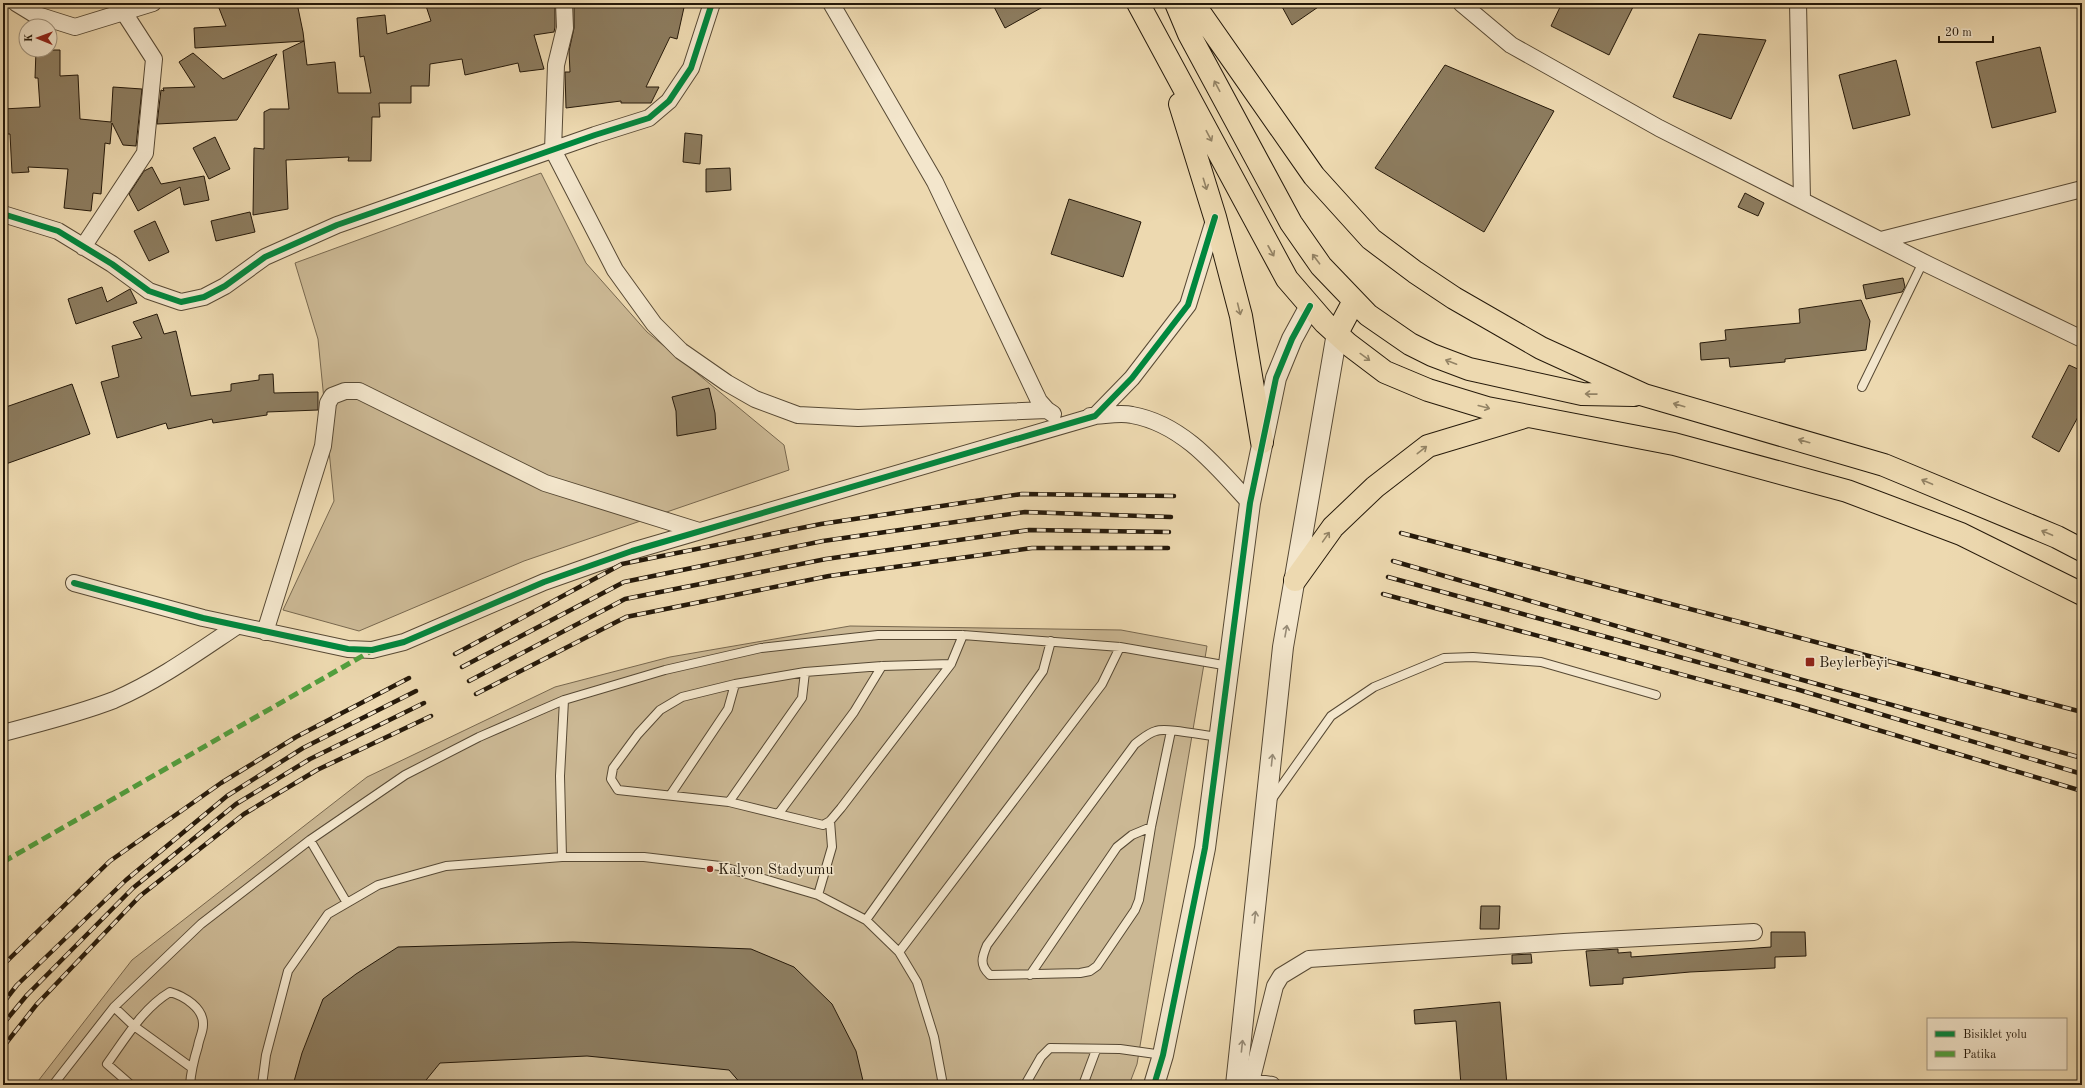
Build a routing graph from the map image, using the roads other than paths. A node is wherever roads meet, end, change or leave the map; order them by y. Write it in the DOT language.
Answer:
graph roads {
  1 [pos="16,3"];
  2 [pos="154,3"];
  3 [pos="564,3"];
  4 [pos="712,3"];
  5 [pos="831,3"];
  6 [pos="1138,3"];
  7 [pos="1176,3"];
  8 [pos="1193,3"];
  9 [pos="1461,3"];
  10 [pos="1798,3"];
  11 [pos="123,11"];
  12 [pos="1164,53"];
  13 [pos="553,150"];
  14 [pos="2082,189"];
  15 [pos="1802,200"];
  16 [pos="3,214"];
  17 [pos="1215,217"];
  18 [pos="1880,240"];
  19 [pos="83,247"];
  20 [pos="1923,262"];
  21 [pos="1336,282"];
  22 [pos="1354,301"];
  23 [pos="1310,306"];
  24 [pos="1337,333"];
  25 [pos="2082,339"];
  26 [pos="1862,387"];
  27 [pos="1644,395"];
  28 [pos="1047,410"];
  29 [pos="1095,416"];
  30 [pos="1527,416"];
  31 [pos="1262,442"];
  32 [pos="1250,503"];
  33 [pos="699,531"];
  34 [pos="2082,550"];
  35 [pos="1295,580"];
  36 [pos="74,583"];
  37 [pos="2082,594"];
  38 [pos="237,626"];
  39 [pos="265,632"];
  40 [pos="963,635"];
  41 [pos="1051,642"];
  42 [pos="1120,646"];
  43 [pos="951,664"];
  44 [pos="882,666"];
  45 [pos="1229,666"];
  46 [pos="805,672"];
  47 [pos="735,684"];
  48 [pos="1656,695"];
  49 [pos="564,700"];
  50 [pos="1171,731"];
  51 [pos="3,733"];
  52 [pos="1220,737"];
  53 [pos="671,794"];
  54 [pos="729,802"];
  55 [pos="1267,807"];
  56 [pos="778,814"];
  57 [pos="830,821"];
  58 [pos="1151,827"];
  59 [pos="310,840"];
  60 [pos="562,856"];
  61 [pos="818,895"];
  62 [pos="347,903"];
  63 [pos="866,920"];
  64 [pos="1754,932"];
  65 [pos="899,952"];
  66 [pos="1030,975"];
  67 [pos="114,1007"];
  68 [pos="134,1026"];
  69 [pos="1096,1050"];
  70 [pos="1163,1055"];
  71 [pos="192,1068"];
  72 [pos="1242,1082"];
  73 [pos="53,1085"];
  74 [pos="131,1085"];
  75 [pos="190,1085"];
  76 [pos="262,1085"];
  77 [pos="943,1085"];
  78 [pos="1025,1085"];
  79 [pos="1083,1085"];
  80 [pos="1154,1085"];
  81 [pos="1272,1085"];
  1 -- 11 [label="street"];
  2 -- 11 [label="street"];
  3 -- 13 [label="street"];
  4 -- 13 [label="street"];
  5 -- 28 [label="street"];
  6 -- 12 [label="main road"];
  21 -- 7 [label="main road, one-way"];
  8 -- 27 [label="main road"];
  9 -- 15 [label="street"];
  10 -- 15 [label="street"];
  11 -- 19 [label="street"];
  12 -- 17 [label="main road, one-way"];
  12 -- 23 [label="main road, one-way"];
  13 -- 19 [label="street"];
  13 -- 28 [label="street"];
  14 -- 18 [label="street"];
  15 -- 18 [label="street"];
  16 -- 19 [label="street"];
  17 -- 29 [label="street"];
  17 -- 31 [label="main road, one-way"];
  18 -- 20 [label="street"];
  20 -- 25 [label="street"];
  20 -- 26 [label="lane"];
  21 -- 22 [label="main road"];
  21 -- 23 [label="main road"];
  22 -- 24 [label="main road"];
  27 -- 22 [label="main road, one-way"];
  23 -- 24 [label="main road"];
  23 -- 31 [label="street"];
  24 -- 30 [label="main road, one-way"];
  24 -- 35 [label="street"];
  34 -- 27 [label="main road, one-way"];
  28 -- 29 [label="street"];
  29 -- 32 [label="street"];
  29 -- 33 [label="street"];
  35 -- 30 [label="main road, one-way"];
  30 -- 37 [label="main road"];
  31 -- 32 [label="street"];
  32 -- 45 [label="street"];
  33 -- 39 [label="street"];
  33 -- 39 [label="street"];
  55 -- 35 [label="street, one-way"];
  36 -- 38 [label="street"];
  38 -- 39 [label="street"];
  38 -- 51 [label="street"];
  40 -- 41 [label="lane"];
  40 -- 43 [label="lane"];
  40 -- 49 [label="lane"];
  41 -- 42 [label="lane"];
  41 -- 63 [label="lane"];
  42 -- 45 [label="lane"];
  42 -- 65 [label="lane"];
  43 -- 44 [label="lane"];
  43 -- 57 [label="lane"];
  44 -- 46 [label="lane"];
  44 -- 56 [label="lane"];
  45 -- 52 [label="street"];
  46 -- 47 [label="lane"];
  46 -- 54 [label="lane"];
  47 -- 53 [label="lane"];
  47 -- 53 [label="lane"];
  48 -- 55 [label="lane"];
  49 -- 59 [label="lane"];
  49 -- 60 [label="lane"];
  50 -- 52 [label="lane"];
  50 -- 58 [label="lane"];
  50 -- 66 [label="lane"];
  52 -- 70 [label="street"];
  53 -- 54 [label="lane"];
  54 -- 56 [label="lane"];
  72 -- 55 [label="street, one-way"];
  56 -- 57 [label="lane"];
  57 -- 61 [label="lane"];
  58 -- 66 [label="lane"];
  58 -- 66 [label="lane"];
  59 -- 62 [label="lane"];
  59 -- 67 [label="lane"];
  60 -- 61 [label="lane"];
  60 -- 62 [label="lane"];
  61 -- 63 [label="lane"];
  62 -- 76 [label="lane"];
  63 -- 65 [label="lane"];
  64 -- 72 [label="street"];
  65 -- 77 [label="lane"];
  67 -- 68 [label="lane"];
  67 -- 73 [label="lane"];
  68 -- 71 [label="lane"];
  68 -- 71 [label="lane"];
  68 -- 74 [label="lane"];
  69 -- 70 [label="lane"];
  69 -- 78 [label="lane"];
  69 -- 79 [label="lane"];
  70 -- 80 [label="street"];
  71 -- 75 [label="lane"];
  72 -- 81 [label="street"];
}
